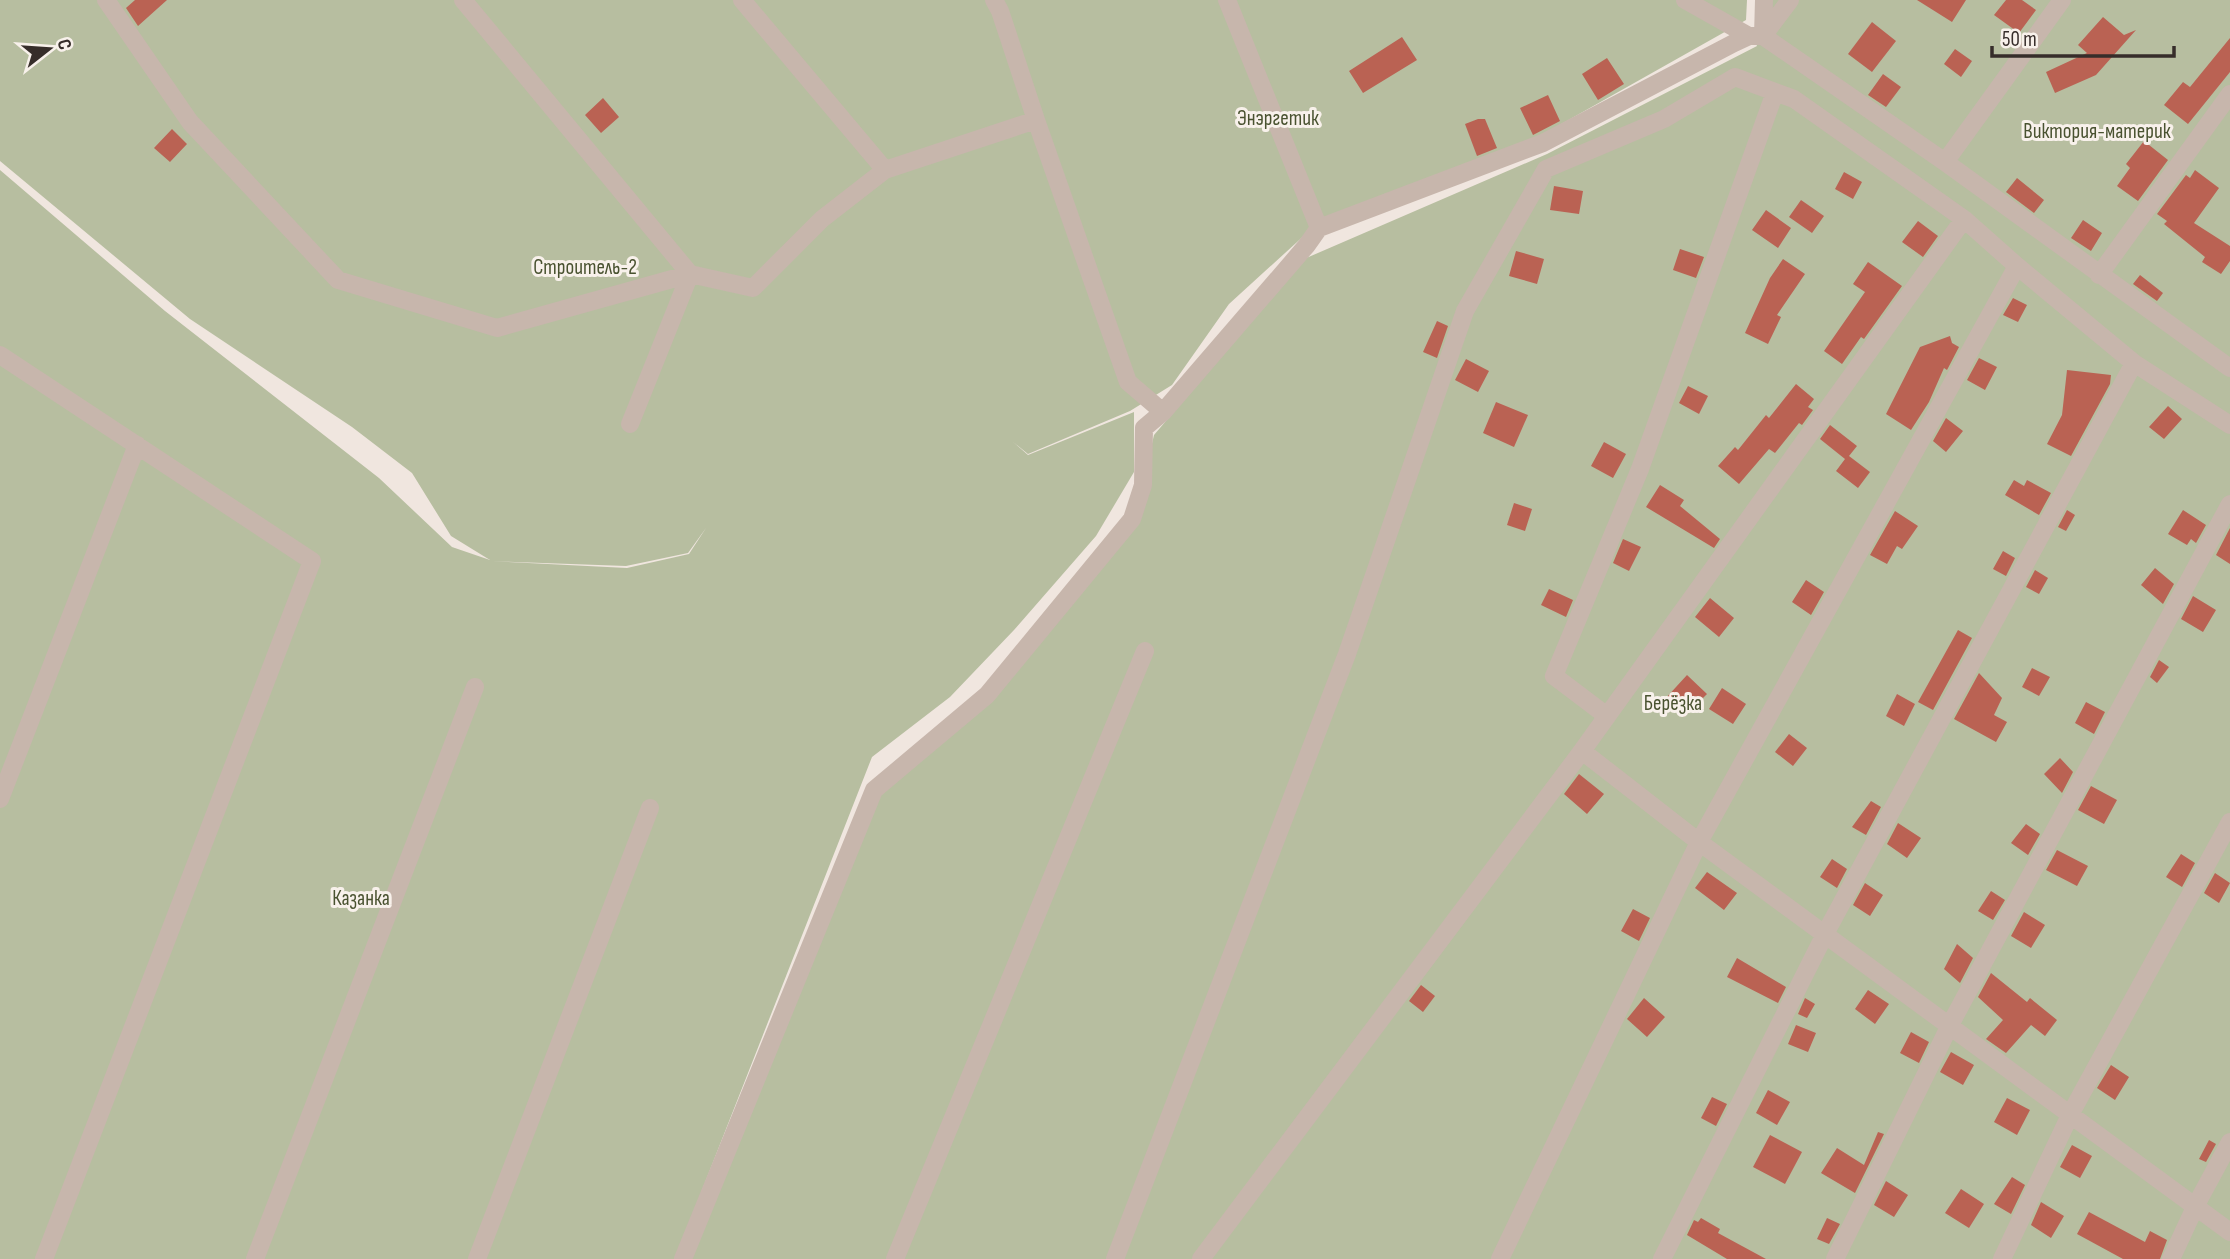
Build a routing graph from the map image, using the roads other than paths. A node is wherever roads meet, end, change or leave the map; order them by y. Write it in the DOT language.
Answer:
graph roads {
  1 [pos="106,0"];
  2 [pos="463,0"];
  3 [pos="742,0"];
  4 [pos="994,0"];
  5 [pos="1227,0"];
  6 [pos="1685,0"];
  7 [pos="1764,0"];
  8 [pos="1790,0"];
  9 [pos="2062,0"];
  10 [pos="1756,36"];
  11 [pos="1775,92"];
  12 [pos="2230,94"];
  13 [pos="1036,120"];
  14 [pos="1945,162"];
  15 [pos="885,170"];
  16 [pos="1964,219"];
  17 [pos="1319,228"];
  18 [pos="2017,267"];
  19 [pos="690,274"];
  20 [pos="2099,275"];
  21 [pos="0,355"];
  22 [pos="2134,363"];
  23 [pos="2230,368"];
  24 [pos="1163,412"];
  25 [pos="630,424"];
  26 [pos="2230,425"];
  27 [pos="137,445"];
  28 [pos="2230,504"];
  29 [pos="1145,651"];
  30 [pos="475,687"];
  31 [pos="1607,716"];
  32 [pos="1582,751"];
  33 [pos="0,799"];
  34 [pos="650,808"];
  35 [pos="2230,821"];
  36 [pos="1699,842"];
  37 [pos="1825,934"];
  38 [pos="1950,1025"];
  39 [pos="2071,1114"];
  40 [pos="2230,1142"];
  41 [pos="2196,1205"];
  42 [pos="2230,1232"];
  43 [pos="44,1259"];
  44 [pos="255,1259"];
  45 [pos="477,1259"];
  46 [pos="683,1259"];
  47 [pos="895,1259"];
  48 [pos="1115,1259"];
  49 [pos="1200,1259"];
  50 [pos="1500,1259"];
  51 [pos="1662,1259"];
  52 [pos="1835,1259"];
  53 [pos="2002,1259"];
  54 [pos="2171,1259"];
  1 -- 19 [label="lane"];
  2 -- 19 [label="lane"];
  3 -- 15 [label="lane"];
  4 -- 13 [label="lane"];
  5 -- 17 [label="lane"];
  6 -- 10 [label="lane"];
  7 -- 10 [label="lane"];
  8 -- 10 [label="lane"];
  9 -- 14 [label="lane"];
  10 -- 14 [label="lane"];
  10 -- 17 [label="lane"];
  11 -- 16 [label="lane"];
  11 -- 31 [label="lane"];
  11 -- 48 [label="lane"];
  12 -- 20 [label="lane"];
  13 -- 15 [label="lane"];
  13 -- 24 [label="lane"];
  14 -- 20 [label="lane"];
  15 -- 19 [label="lane"];
  16 -- 18 [label="lane"];
  16 -- 31 [label="lane"];
  17 -- 24 [label="lane"];
  18 -- 22 [label="lane"];
  18 -- 36 [label="lane"];
  19 -- 25 [label="lane"];
  20 -- 23 [label="lane"];
  21 -- 27 [label="lane"];
  22 -- 26 [label="lane"];
  22 -- 37 [label="lane"];
  24 -- 46 [label="lane"];
  27 -- 33 [label="lane"];
  27 -- 43 [label="lane"];
  28 -- 38 [label="lane"];
  29 -- 47 [label="lane"];
  30 -- 44 [label="lane"];
  31 -- 32 [label="lane"];
  32 -- 36 [label="lane"];
  32 -- 49 [label="lane"];
  34 -- 45 [label="lane"];
  35 -- 39 [label="lane"];
  36 -- 37 [label="lane"];
  36 -- 50 [label="lane"];
  37 -- 38 [label="lane"];
  37 -- 51 [label="lane"];
  38 -- 39 [label="lane"];
  38 -- 52 [label="lane"];
  39 -- 41 [label="lane"];
  39 -- 53 [label="lane"];
  40 -- 41 [label="lane"];
  41 -- 42 [label="lane"];
  41 -- 54 [label="lane"];
}
